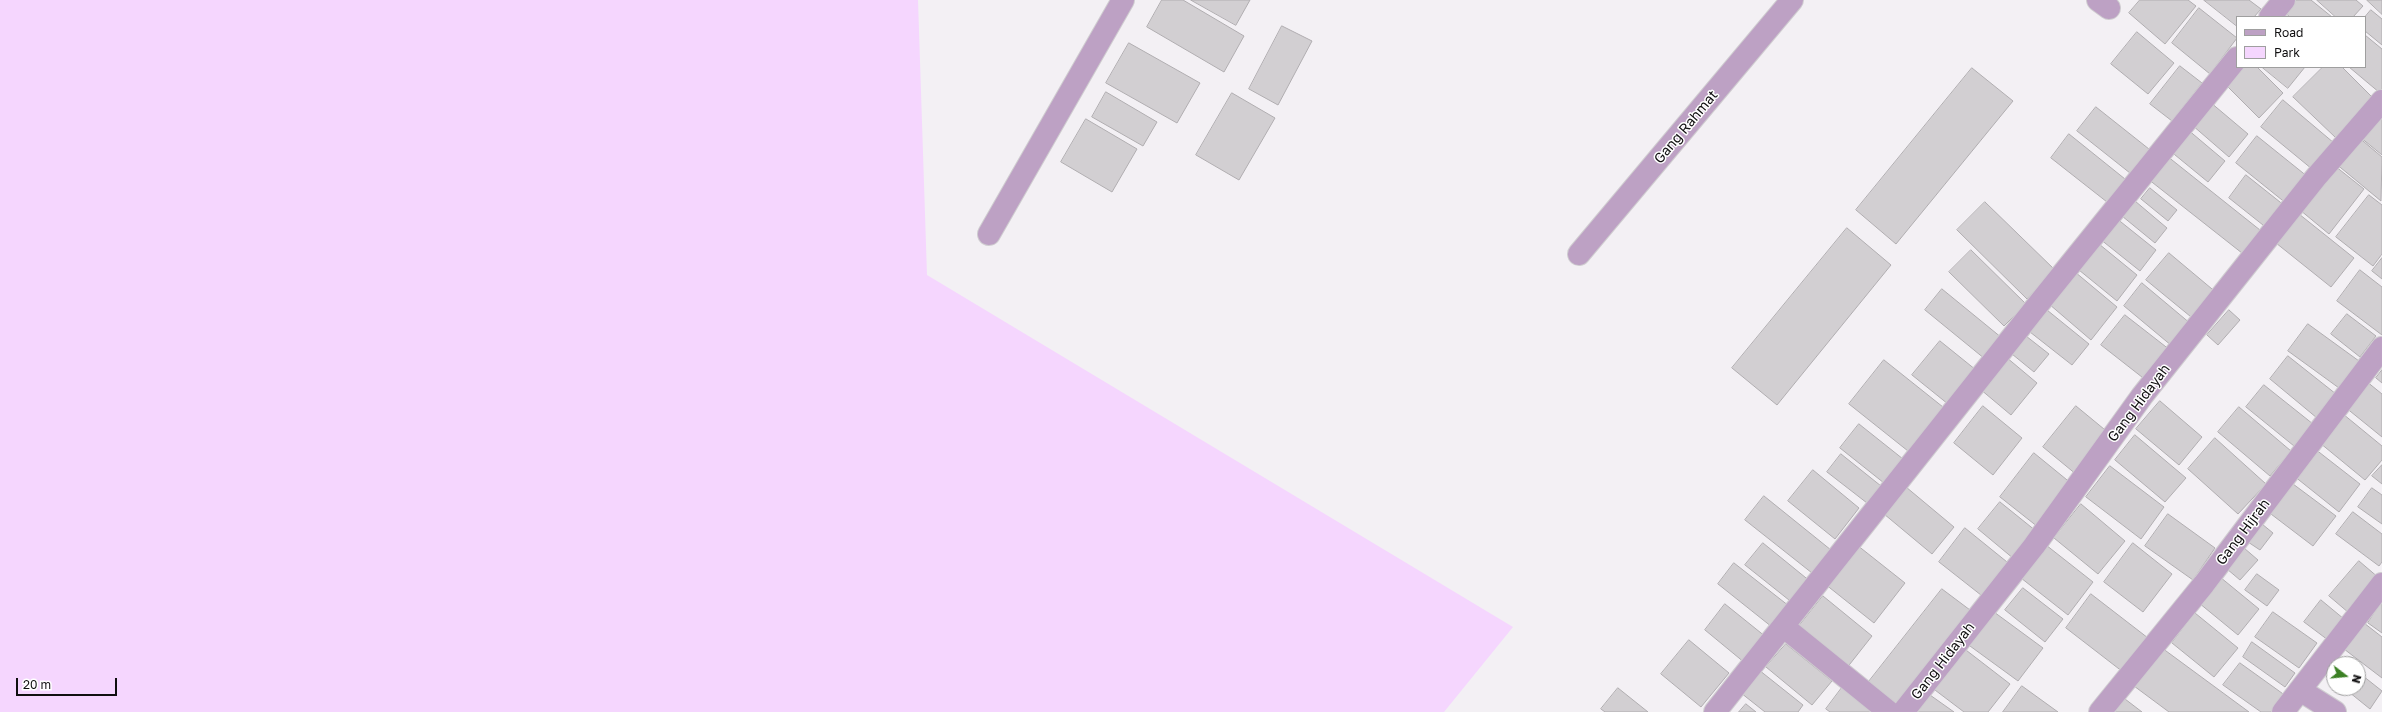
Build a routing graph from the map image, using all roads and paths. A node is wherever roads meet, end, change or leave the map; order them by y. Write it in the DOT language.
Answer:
graph roads {
  1 [pos="1123,0"];
  2 [pos="1792,0"];
  3 [pos="2284,0"];
  4 [pos="2271,16"];
  5 [pos="2236,59"];
  6 [pos="2382,101"];
  7 [pos="989,234"];
  8 [pos="1579,254"];
  9 [pos="2382,348"];
  10 [pos="2382,584"];
  11 [pos="1784,627"];
  12 [pos="2300,690"];
  13 [pos="1715,712"];
  14 [pos="1889,712"];
  15 [pos="1903,712"];
  16 [pos="2100,712"];
  17 [pos="2284,712"];
  18 [pos="2335,712"];
  1 -- 7 [label="street"];
  2 -- 8 [label="street, Gang Rahmat"];
  3 -- 4 [label="street"];
  5 -- 11 [label="street"];
  6 -- 15 [label="street, Gang Hidayah"];
  9 -- 16 [label="street, Gang Hijrah"];
  10 -- 12 [label="street"];
  11 -- 13 [label="street"];
  11 -- 14 [label="street"];
  12 -- 17 [label="street"];
  12 -- 18 [label="street"];
}
